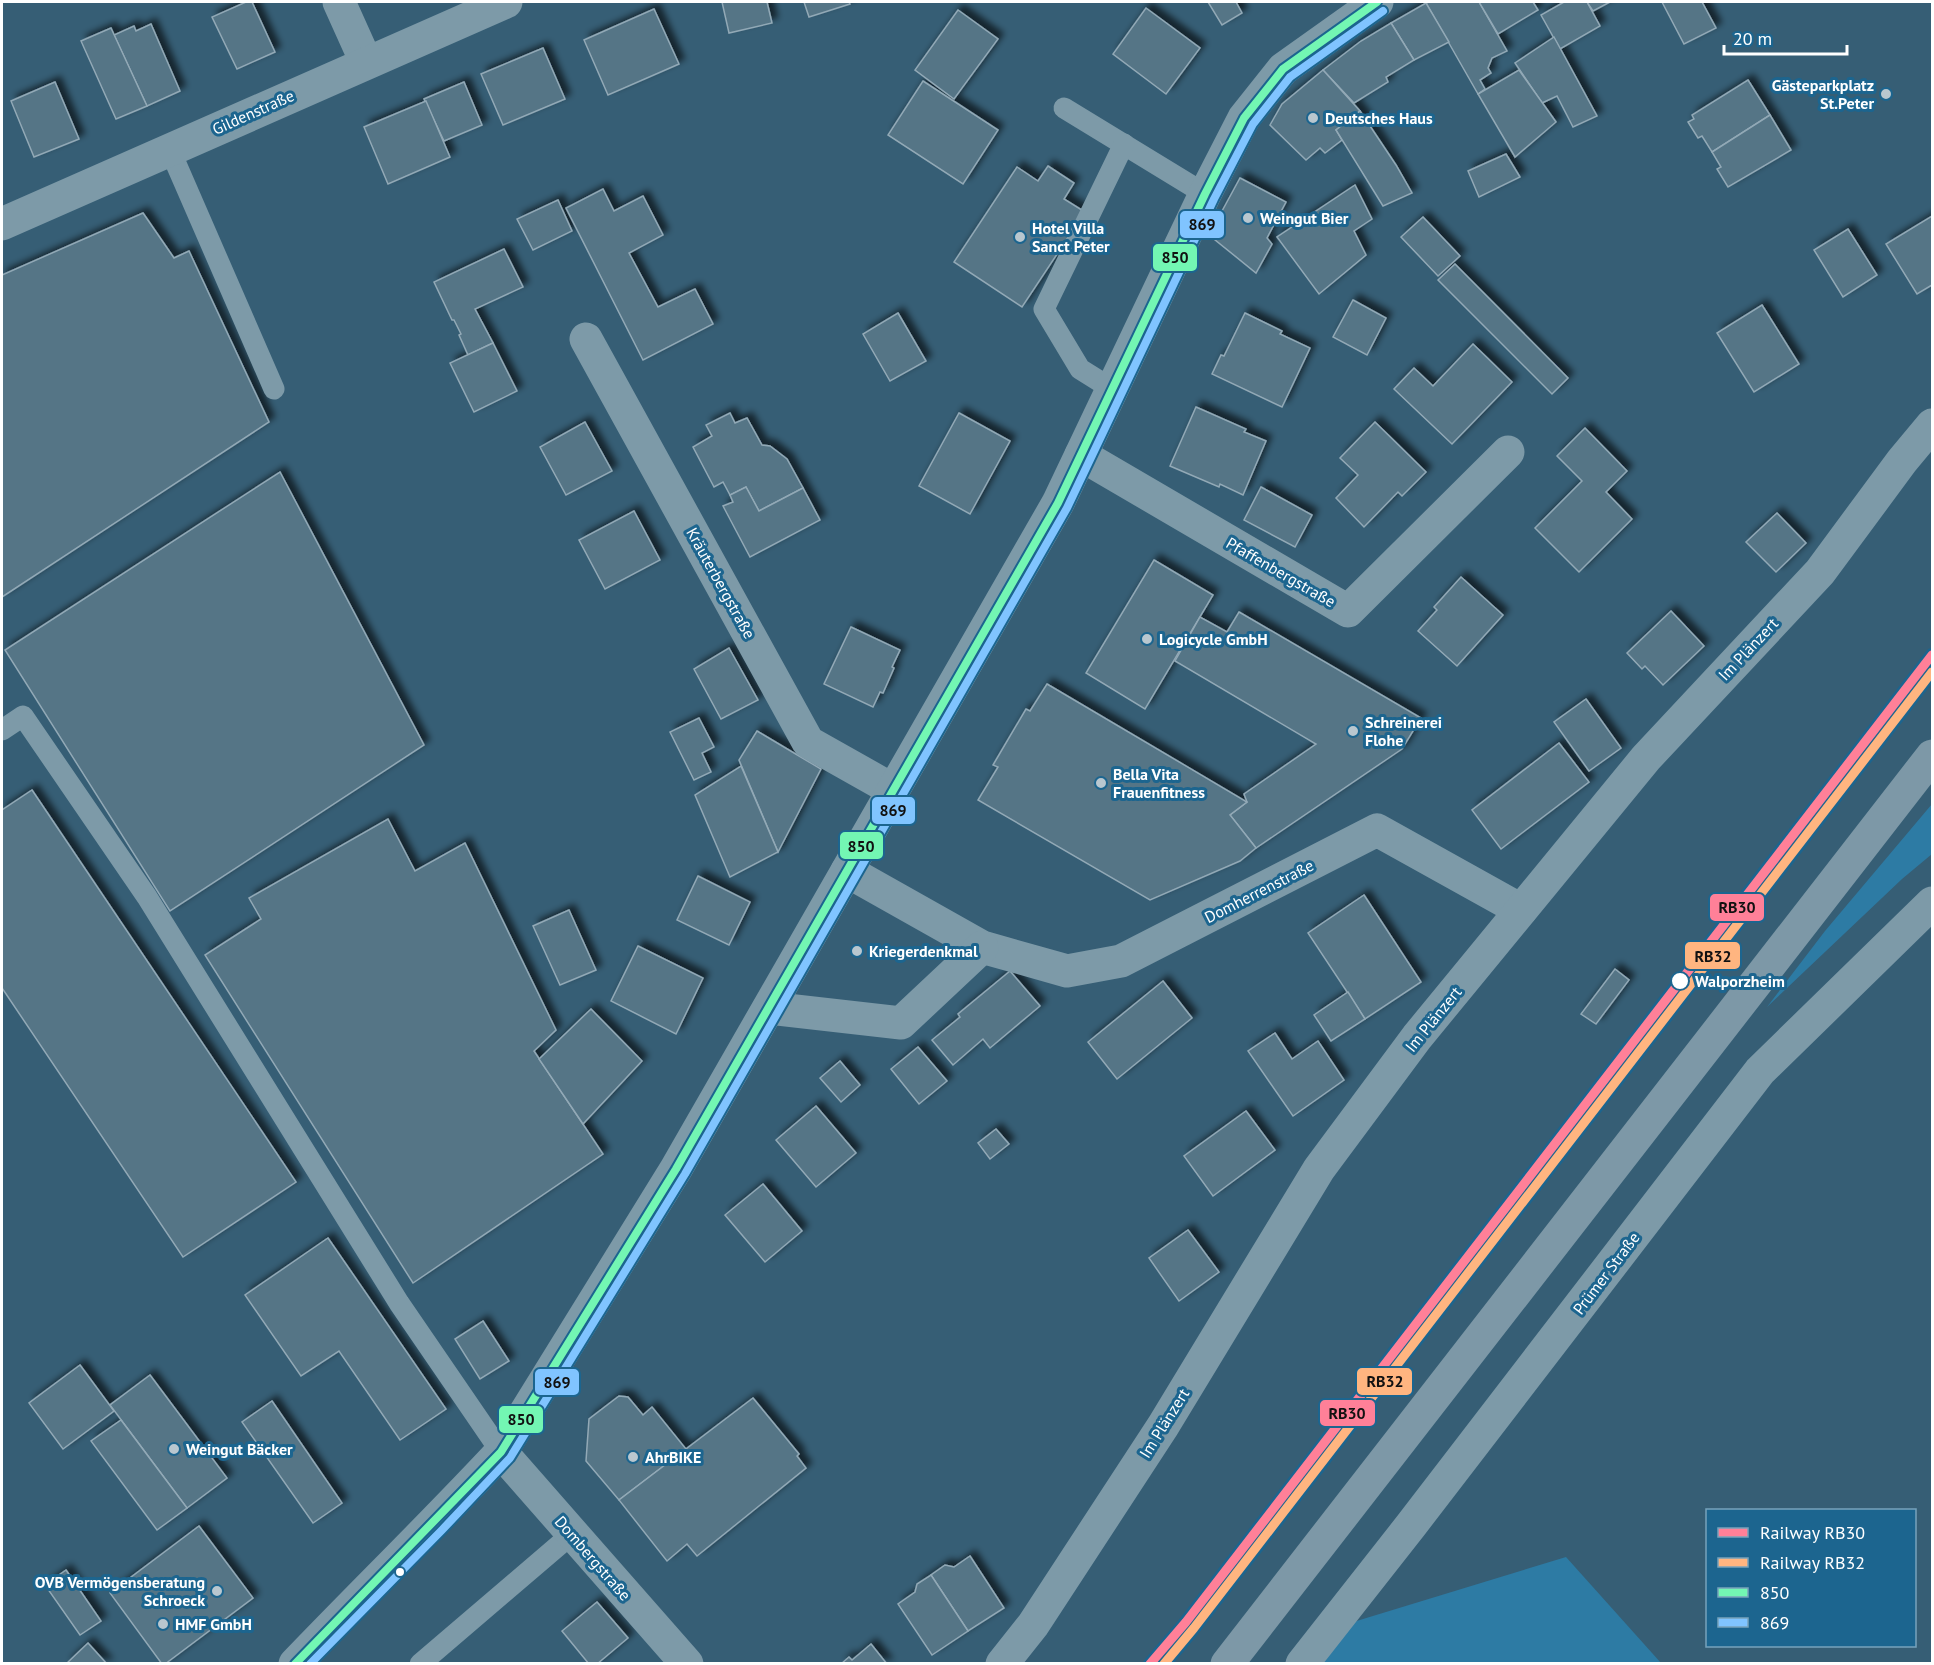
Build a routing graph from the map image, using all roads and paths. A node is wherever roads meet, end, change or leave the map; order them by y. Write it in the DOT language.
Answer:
graph roads {
  1 [pos="339,2"];
  2 [pos="506,2"];
  3 [pos="1369,3"];
  4 [pos="366,62"];
  5 [pos="1064,108"];
  6 [pos="1124,144"];
  7 [pos="170,150"];
  8 [pos="1205,194"];
  9 [pos="2,224"];
  10 [pos="586,339"];
  11 [pos="1112,388"];
  12 [pos="274,389"];
  13 [pos="1932,425"];
  14 [pos="1508,452"];
  15 [pos="1081,455"];
  16 [pos="2,730"];
  17 [pos="1932,756"];
  18 [pos="893,790"];
  19 [pos="847,871"];
  20 [pos="1932,903"];
  21 [pos="1521,910"];
  22 [pos="982,947"];
  23 [pos="769,1008"];
  24 [pos="501,1452"];
  25 [pos="572,1534"];
  26 [pos="295,1664"];
  27 [pos="420,1664"];
  28 [pos="687,1664"];
  29 [pos="1002,1664"];
  30 [pos="1227,1664"];
  31 [pos="1302,1664"];
  1 -- 4 [label="street"];
  2 -- 4 [label="street, Gildenstraße"];
  3 -- 8 [label="street"];
  4 -- 7 [label="street, Gildenstraße"];
  5 -- 6 [label="lane"];
  6 -- 8 [label="lane"];
  6 -- 11 [label="lane"];
  7 -- 9 [label="street, Gildenstraße"];
  7 -- 12 [label="lane"];
  8 -- 11 [label="street"];
  10 -- 18 [label="street, Kräuterbergstraße"];
  11 -- 15 [label="street"];
  13 -- 21 [label="street, Im Plänzert"];
  14 -- 15 [label="street, Pfaffenbergstraße"];
  15 -- 18 [label="street"];
  16 -- 24 [label="lane"];
  17 -- 30 [label="main road"];
  18 -- 19 [label="street"];
  19 -- 22 [label="street, Domherrenstraße"];
  19 -- 23 [label="street"];
  20 -- 31 [label="street, Prümer Straße"];
  21 -- 22 [label="street, Domherrenstraße"];
  21 -- 29 [label="street, Im Plänzert"];
  22 -- 23 [label="street"];
  23 -- 24 [label="street"];
  24 -- 25 [label="street, Dombergstraße"];
  24 -- 26 [label="street"];
  25 -- 27 [label="lane"];
  25 -- 28 [label="street, Dombergstraße"];
}
